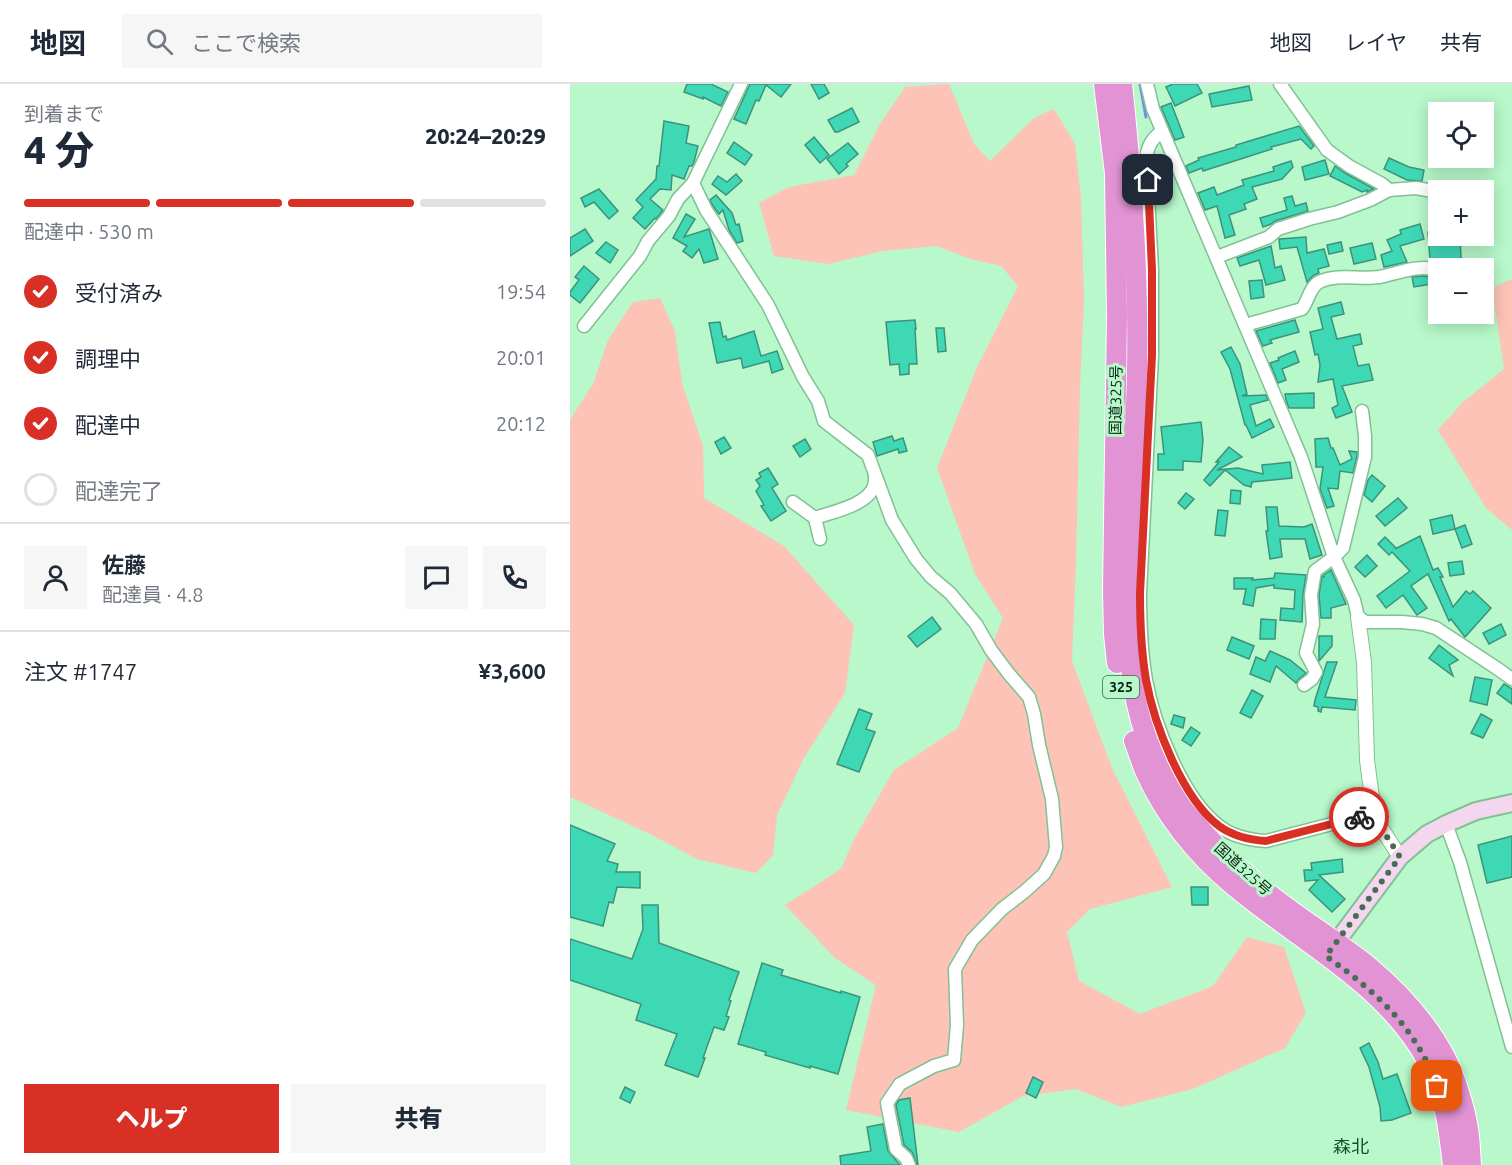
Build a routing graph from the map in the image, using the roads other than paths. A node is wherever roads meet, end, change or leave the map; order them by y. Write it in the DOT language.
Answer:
graph roads {
  1 [pos="741,84"];
  2 [pos="1104,84"];
  3 [pos="1122,84"];
  4 [pos="1147,84"];
  5 [pos="1280,84"];
  6 [pos="1162,131"];
  7 [pos="693,183"];
  8 [pos="1389,190"];
  9 [pos="1428,190"];
  10 [pos="1217,257"];
  11 [pos="1428,268"];
  12 [pos="1245,325"];
  13 [pos="584,326"];
  14 [pos="1362,411"];
  15 [pos="875,473"];
  16 [pos="793,502"];
  17 [pos="815,518"];
  18 [pos="820,539"];
  19 [pos="1334,557"];
  20 [pos="1358,617"];
  21 [pos="1512,680"];
  22 [pos="1304,685"];
  23 [pos="1512,802"];
  24 [pos="1374,813"];
  25 [pos="1446,824"];
  26 [pos="1400,857"];
  27 [pos="1332,950"];
  28 [pos="1512,1047"];
  29 [pos="909,1165"];
  30 [pos="1453,1165"];
  31 [pos="1471,1165"];
  1 -- 7 [label="street"];
  2 -- 27 [label="highway, 国道325号 / 325"];
  3 -- 27 [label="highway, 国道325号 / 325"];
  4 -- 6 [label="street"];
  5 -- 8 [label="street"];
  6 -- 10 [label="street"];
  6 -- 24 [label="street"];
  7 -- 13 [label="street"];
  7 -- 15 [label="street"];
  8 -- 9 [label="street"];
  8 -- 10 [label="street"];
  10 -- 12 [label="street"];
  11 -- 12 [label="street"];
  12 -- 19 [label="street"];
  14 -- 19 [label="street"];
  15 -- 17 [label="street"];
  15 -- 29 [label="street"];
  16 -- 17 [label="street"];
  17 -- 18 [label="street"];
  19 -- 20 [label="street"];
  19 -- 22 [label="street"];
  20 -- 21 [label="street"];
  20 -- 24 [label="street"];
  23 -- 25 [label="main road"];
  24 -- 26 [label="street"];
  25 -- 26 [label="main road"];
  25 -- 28 [label="street"];
  26 -- 27 [label="main road"];
  27 -- 30 [label="highway, 国道325号 / 325"];
  27 -- 31 [label="highway, 国道325号 / 325"];
}
